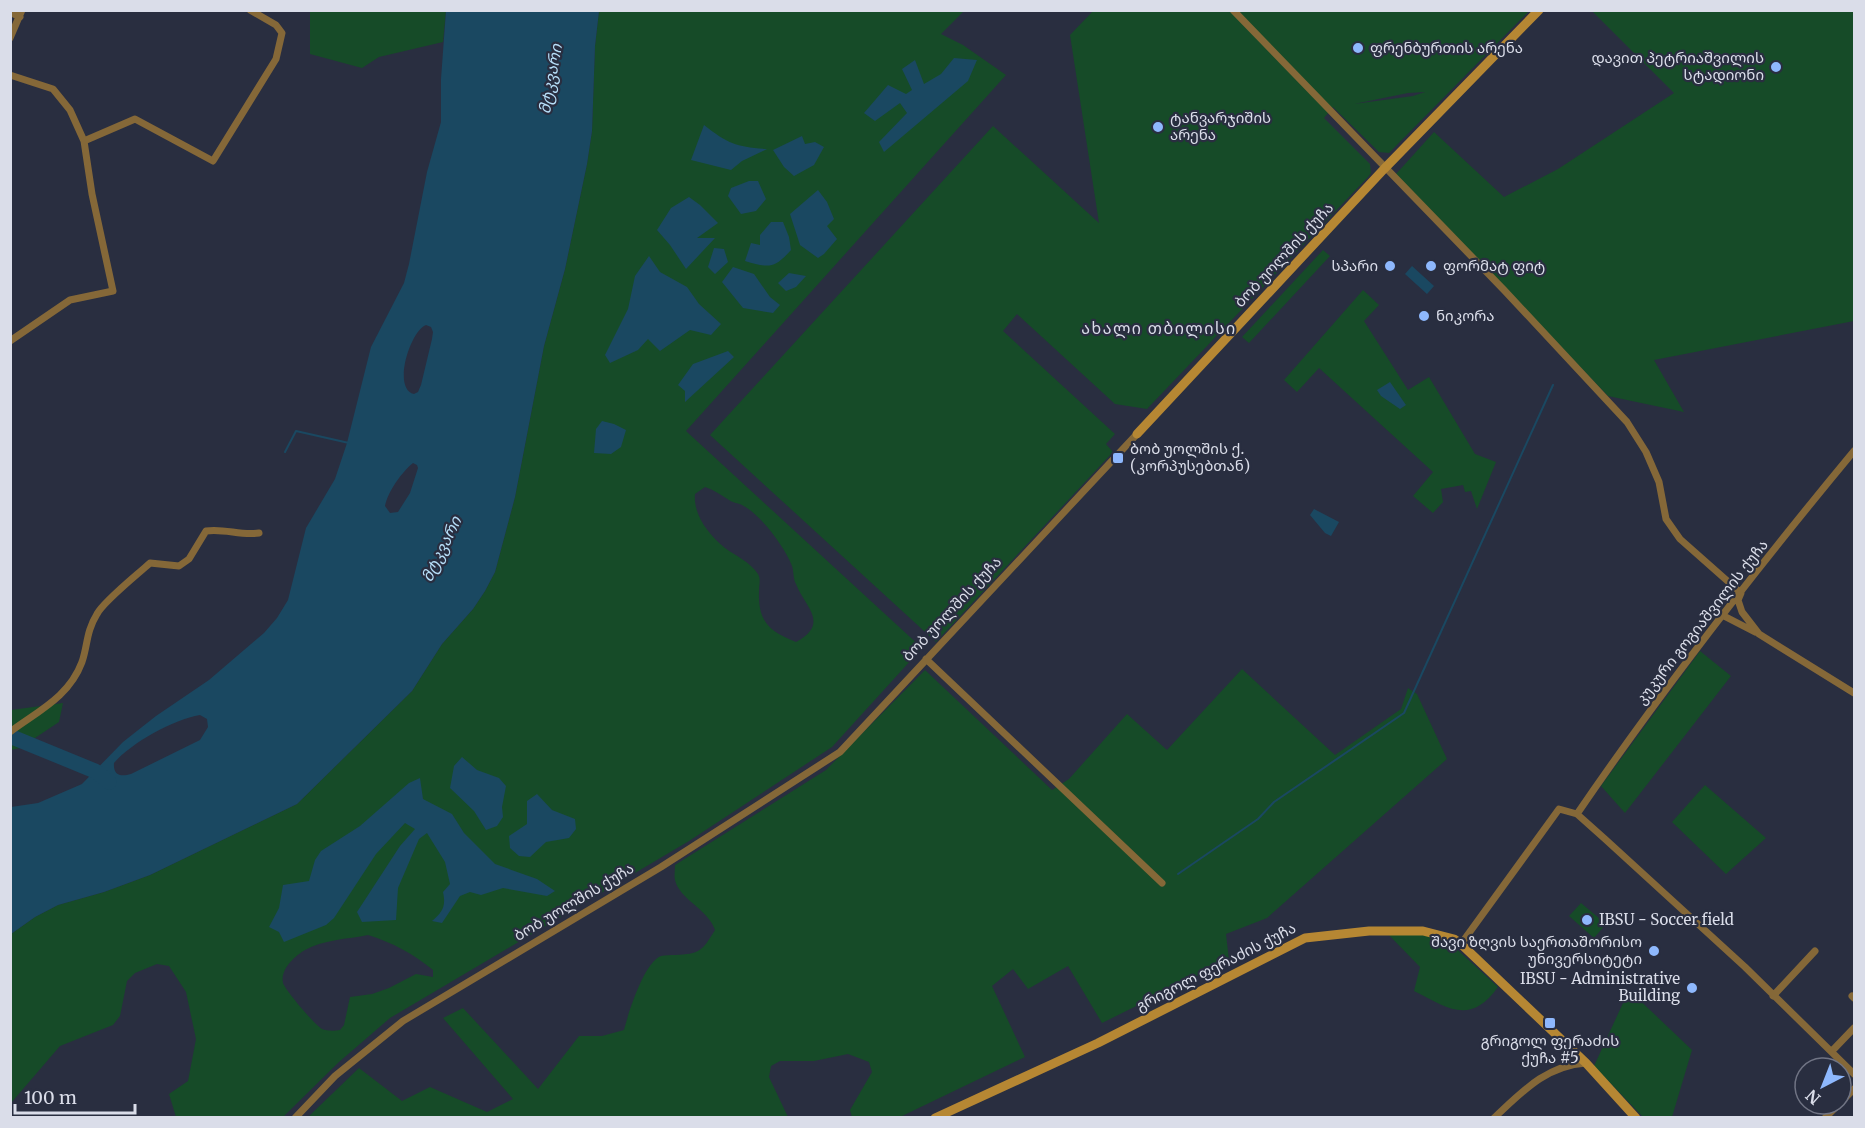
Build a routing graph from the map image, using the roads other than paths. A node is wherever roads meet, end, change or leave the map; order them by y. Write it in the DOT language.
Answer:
graph roads {
  1 [pos="250,10"];
  2 [pos="1233,10"];
  3 [pos="1539,10"];
  4 [pos="10,12"];
  5 [pos="21,14"];
  6 [pos="10,38"];
  7 [pos="10,75"];
  8 [pos="84,141"];
  9 [pos="1384,169"];
  10 [pos="10,341"];
  11 [pos="1137,434"];
  12 [pos="1854,451"];
  13 [pos="259,533"];
  14 [pos="1741,593"];
  15 [pos="1722,615"];
  16 [pos="1759,634"];
  17 [pos="926,659"];
  18 [pos="1854,693"];
  19 [pos="10,732"];
  20 [pos="1577,814"];
  21 [pos="1162,883"];
  22 [pos="1461,944"];
  23 [pos="1815,951"];
  24 [pos="1773,996"];
  25 [pos="1854,1028"];
  26 [pos="1832,1051"];
  27 [pos="1586,1064"];
  28 [pos="1854,1074"];
  29 [pos="296,1118"];
  30 [pos="936,1118"];
  31 [pos="1494,1118"];
  32 [pos="1635,1118"];
  1 -- 8 [label="street"];
  2 -- 9 [label="street"];
  3 -- 9 [label="street, ბობ უოლშის ქუჩა"];
  4 -- 5 [label="street"];
  5 -- 6 [label="street"];
  7 -- 8 [label="street"];
  8 -- 10 [label="street"];
  9 -- 11 [label="street, ბობ უოლშის ქუჩა"];
  9 -- 14 [label="street"];
  11 -- 17 [label="street, ბობ უოლშის ქუჩა"];
  12 -- 14 [label="street, კუკური გოგიაშვილის ქუჩა"];
  13 -- 19 [label="street"];
  14 -- 15 [label="street, კუკური გოგიაშვილის ქუჩა"];
  14 -- 16 [label="street"];
  15 -- 16 [label="street"];
  15 -- 20 [label="street, კუკური გოგიაშვილის ქუჩა"];
  16 -- 18 [label="street"];
  17 -- 21 [label="street"];
  17 -- 29 [label="street, ბობ უოლშის ქუჩა"];
  20 -- 22 [label="street"];
  20 -- 24 [label="street"];
  22 -- 27 [label="street, გრიგოლ ფერაძის ქუჩა"];
  22 -- 30 [label="street, გრიგოლ ფერაძის ქუჩა"];
  23 -- 24 [label="street"];
  24 -- 26 [label="street"];
  25 -- 26 [label="street"];
  26 -- 28 [label="street"];
  27 -- 31 [label="street"];
  27 -- 32 [label="street, გრიგოლ ფერაძის ქუჩა"];
}
